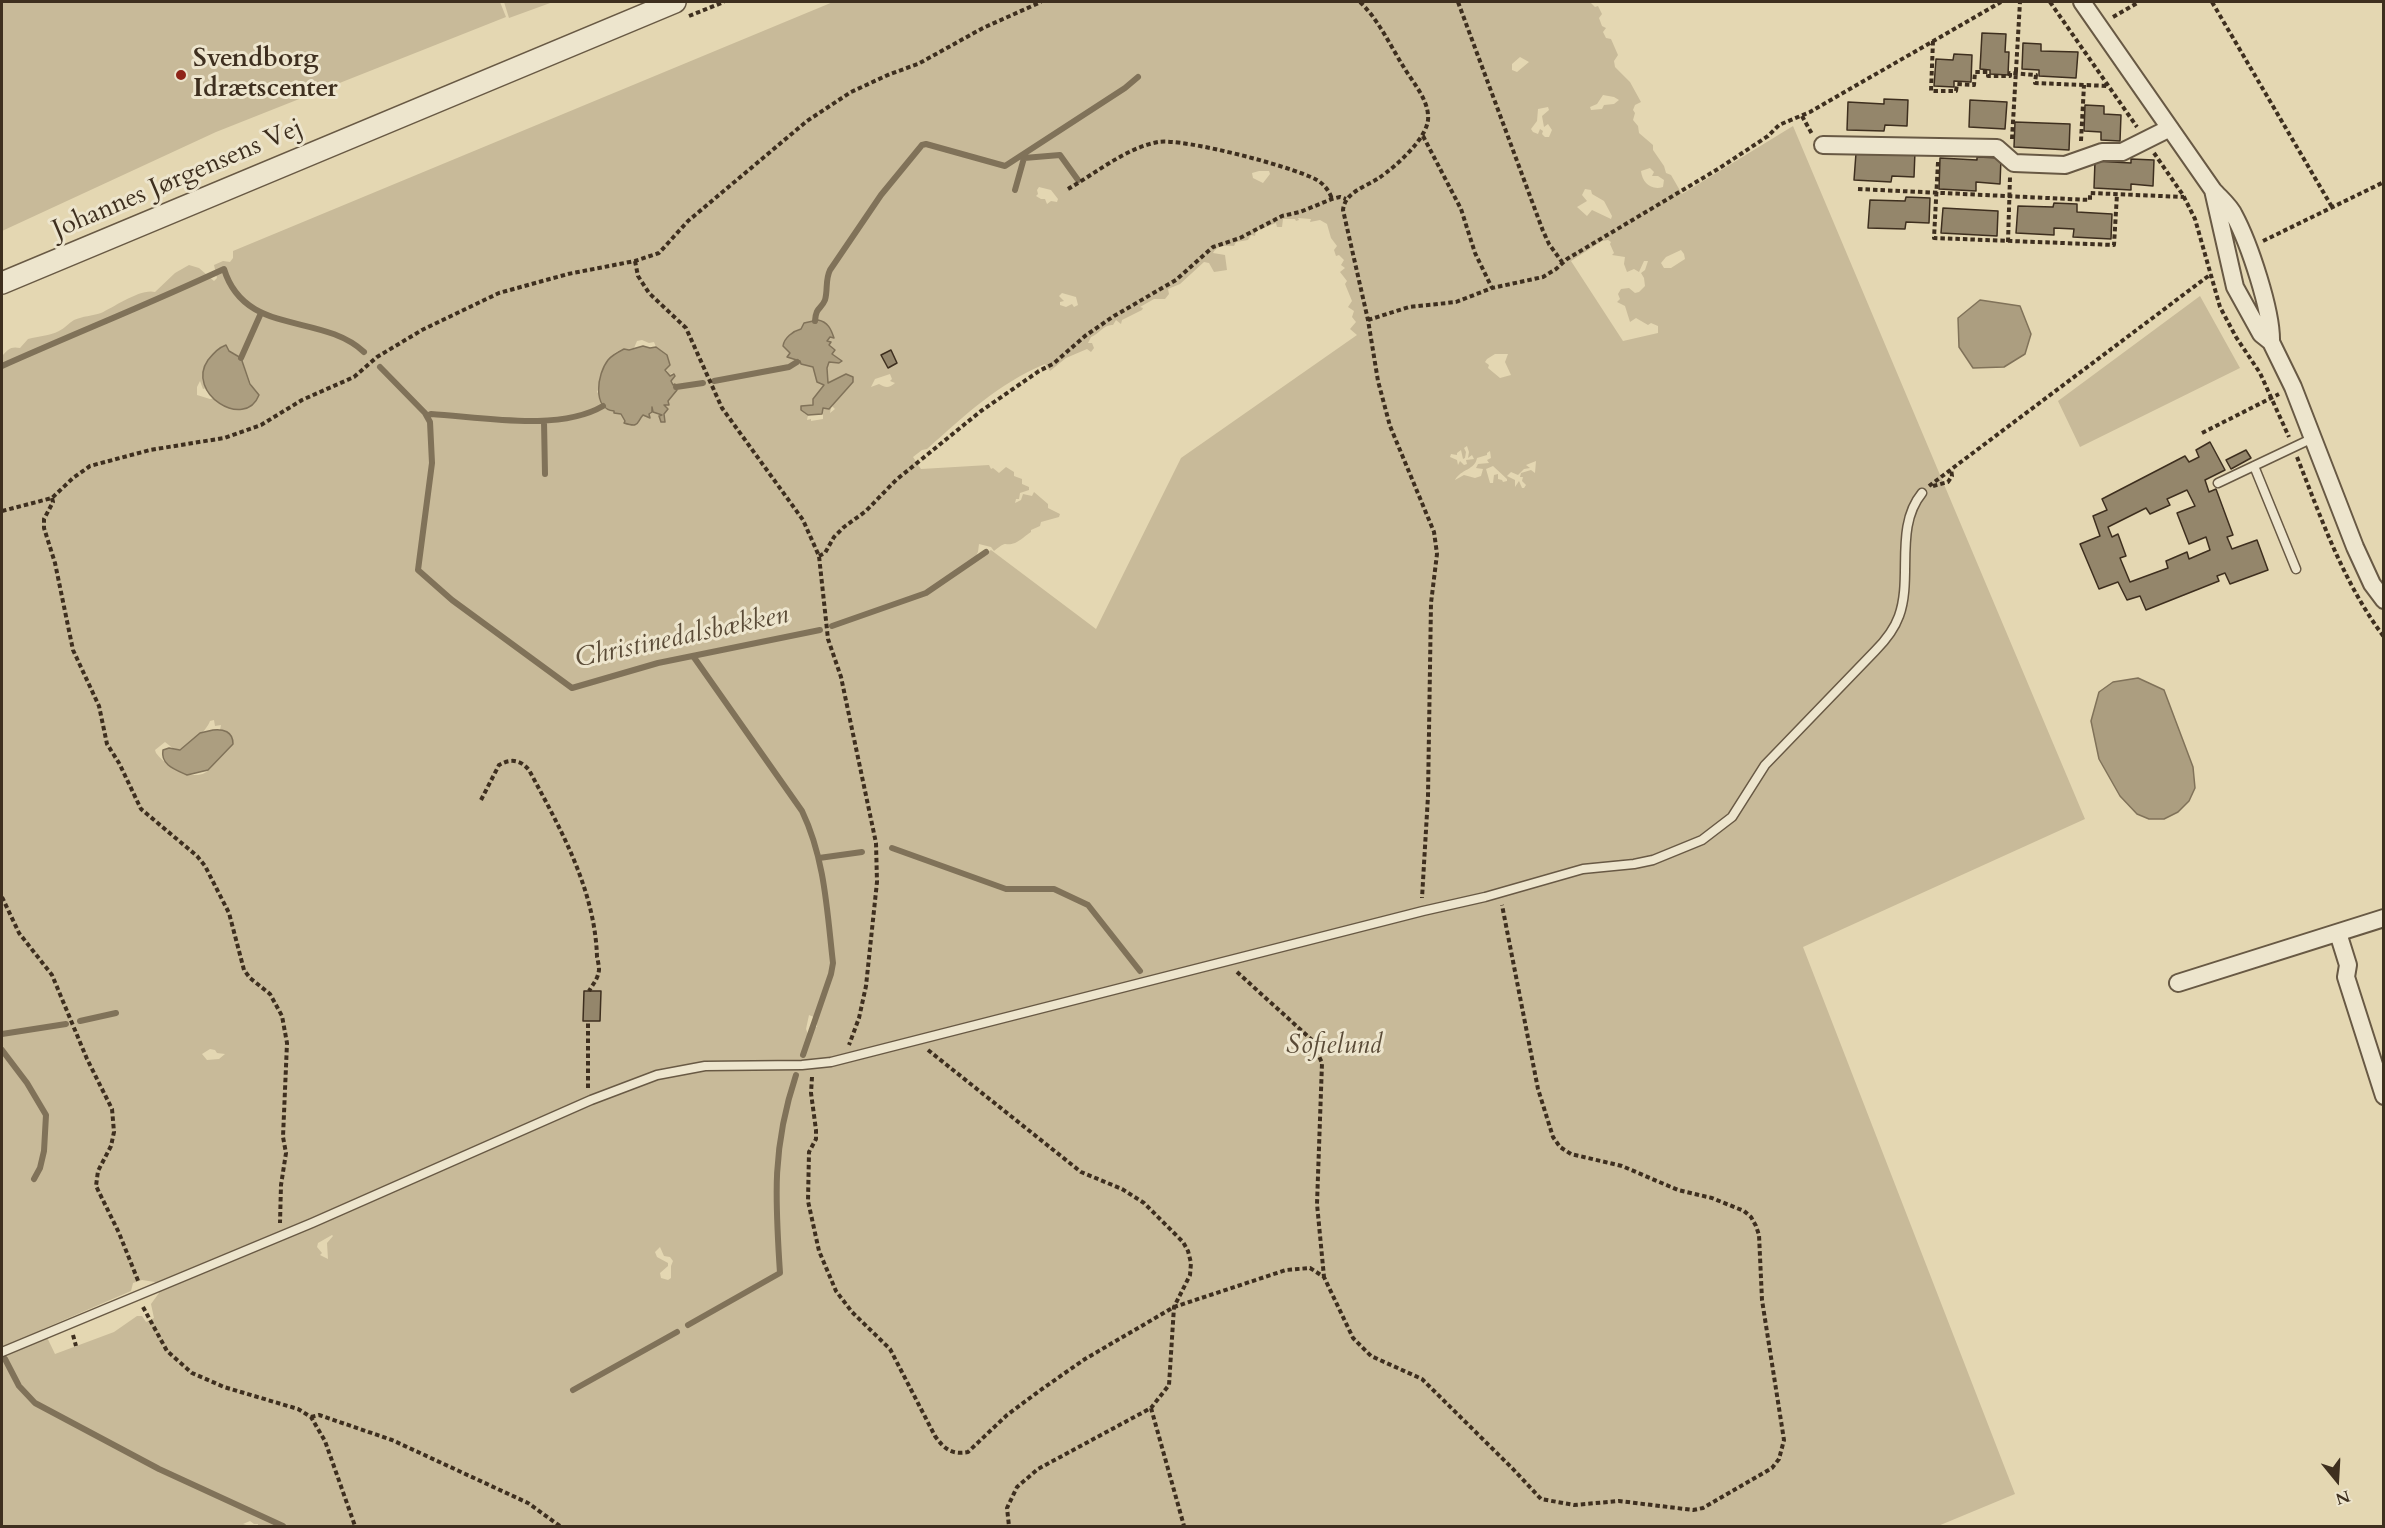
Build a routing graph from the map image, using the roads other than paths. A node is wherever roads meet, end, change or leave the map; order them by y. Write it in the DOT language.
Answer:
graph roads {
  1 [pos="675,2"];
  2 [pos="2082,2"];
  3 [pos="2170,128"];
  4 [pos="1823,144"];
  5 [pos="2213,190"];
  6 [pos="2,284"];
  7 [pos="2271,342"];
  8 [pos="2313,438"];
  9 [pos="2254,466"];
  10 [pos="2218,483"];
  11 [pos="1923,494"];
  12 [pos="2296,569"];
  13 [pos="2384,600"];
  14 [pos="2384,918"];
  15 [pos="2338,933"];
  16 [pos="2178,983"];
  17 [pos="2384,1096"];
  18 [pos="2,1353"];
  1 -- 6 [label="street, Johannes Jørgensens Vej"];
  2 -- 3 [label="street"];
  3 -- 4 [label="street"];
  3 -- 5 [label="street"];
  5 -- 7 [label="street"];
  5 -- 7 [label="street"];
  7 -- 8 [label="street"];
  8 -- 9 [label="lane"];
  8 -- 13 [label="street"];
  9 -- 10 [label="lane"];
  9 -- 12 [label="lane"];
  11 -- 18 [label="lane"];
  14 -- 15 [label="street"];
  15 -- 16 [label="street"];
  15 -- 17 [label="street"];
}
